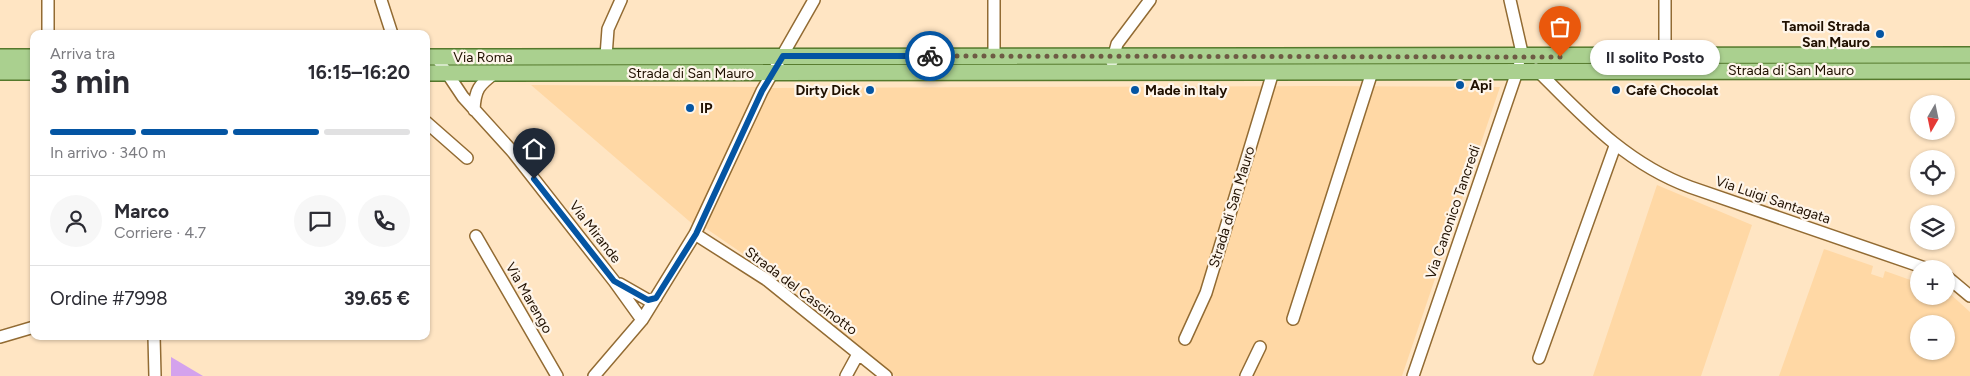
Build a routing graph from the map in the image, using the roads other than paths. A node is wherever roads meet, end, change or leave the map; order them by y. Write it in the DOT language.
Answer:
graph roads {
  1 [pos="48,0"];
  2 [pos="380,0"];
  3 [pos="621,0"];
  4 [pos="814,0"];
  5 [pos="994,0"];
  6 [pos="1150,0"];
  7 [pos="1510,0"];
  8 [pos="1665,0"];
  9 [pos="48,30"];
  10 [pos="391,30"];
  11 [pos="1970,55"];
  12 [pos="606,56"];
  13 [pos="783,56"];
  14 [pos="994,56"];
  15 [pos="1112,56"];
  16 [pos="1665,56"];
  17 [pos="0,57"];
  18 [pos="30,57"];
  19 [pos="431,57"];
  20 [pos="539,57"];
  21 [pos="1520,64"];
  22 [pos="1537,70"];
  23 [pos="1970,71"];
  24 [pos="0,72"];
  25 [pos="30,72"];
  26 [pos="773,72"];
  27 [pos="1113,72"];
  28 [pos="1273,72"];
  29 [pos="1372,72"];
  30 [pos="430,73"];
  31 [pos="447,73"];
  32 [pos="495,73"];
  33 [pos="539,73"];
  34 [pos="474,110"];
  35 [pos="430,126"];
  36 [pos="1615,146"];
  37 [pos="467,158"];
  38 [pos="696,234"];
  39 [pos="476,236"];
  40 [pos="1910,263"];
  41 [pos="614,281"];
  42 [pos="1955,284"];
  43 [pos="1970,296"];
  44 [pos="656,298"];
  45 [pos="1293,319"];
  46 [pos="642,320"];
  47 [pos="30,328"];
  48 [pos="0,337"];
  49 [pos="1185,339"];
  50 [pos="154,340"];
  51 [pos="1260,347"];
  52 [pos="858,354"];
  53 [pos="1539,358"];
  54 [pos="155,376"];
  55 [pos="557,376"];
  56 [pos="594,376"];
  57 [pos="846,376"];
  58 [pos="886,376"];
  59 [pos="1246,376"];
  60 [pos="1413,376"];
  1 -- 9 [label="street"];
  2 -- 10 [label="street"];
  3 -- 12 [label="street"];
  4 -- 13 [label="street"];
  5 -- 14 [label="street"];
  6 -- 15 [label="street"];
  7 -- 21 [label="street"];
  8 -- 16 [label="street"];
  11 -- 16 [label="main road, Strada di San Mauro"];
  12 -- 13 [label="main road, Strada di San Mauro"];
  12 -- 20 [label="main road, Strada di San Mauro"];
  13 -- 14 [label="main road, Strada di San Mauro"];
  13 -- 26 [label="street"];
  14 -- 15 [label="main road, Strada di San Mauro"];
  15 -- 21 [label="main road, Strada di San Mauro"];
  15 -- 27 [label="street"];
  16 -- 21 [label="main road, Strada di San Mauro"];
  17 -- 18 [label="main road"];
  19 -- 20 [label="main road, Via Roma"];
  19 -- 31 [label="street, Via Mirande"];
  21 -- 22 [label="main road, Strada di San Mauro"];
  21 -- 29 [label="main road, Strada di San Mauro"];
  21 -- 60 [label="street, Via Canonico Tancredi"];
  22 -- 23 [label="main road, Strada di San Mauro"];
  22 -- 36 [label="street, Via Luigi Santagata"];
  24 -- 25 [label="main road"];
  26 -- 27 [label="main road, Strada di San Mauro"];
  26 -- 33 [label="main road, Strada di San Mauro"];
  26 -- 38 [label="street"];
  27 -- 28 [label="main road, Strada di San Mauro"];
  28 -- 29 [label="main road, Strada di San Mauro"];
  28 -- 49 [label="street, Strada di San Mauro"];
  29 -- 45 [label="street"];
  30 -- 31 [label="main road, Via Roma"];
  31 -- 32 [label="main road, Via Roma"];
  31 -- 34 [label="street, Via Mirande"];
  32 -- 33 [label="main road, Via Roma"];
  32 -- 34 [label="street"];
  34 -- 41 [label="street, Via Mirande"];
  35 -- 37 [label="street"];
  36 -- 40 [label="street, Via Luigi Santagata"];
  36 -- 53 [label="street"];
  38 -- 44 [label="street"];
  38 -- 52 [label="street, Strada del Cascinotto"];
  39 -- 55 [label="street, Via Marengo"];
  41 -- 44 [label="street, Via Mirande"];
  41 -- 46 [label="street, Via Mirande"];
  42 -- 43 [label="street"];
  44 -- 46 [label="street"];
  46 -- 56 [label="street"];
  47 -- 48 [label="street"];
  50 -- 54 [label="street"];
  51 -- 59 [label="street"];
  52 -- 57 [label="street"];
  52 -- 58 [label="street, Strada del Cascinotto"];
}
